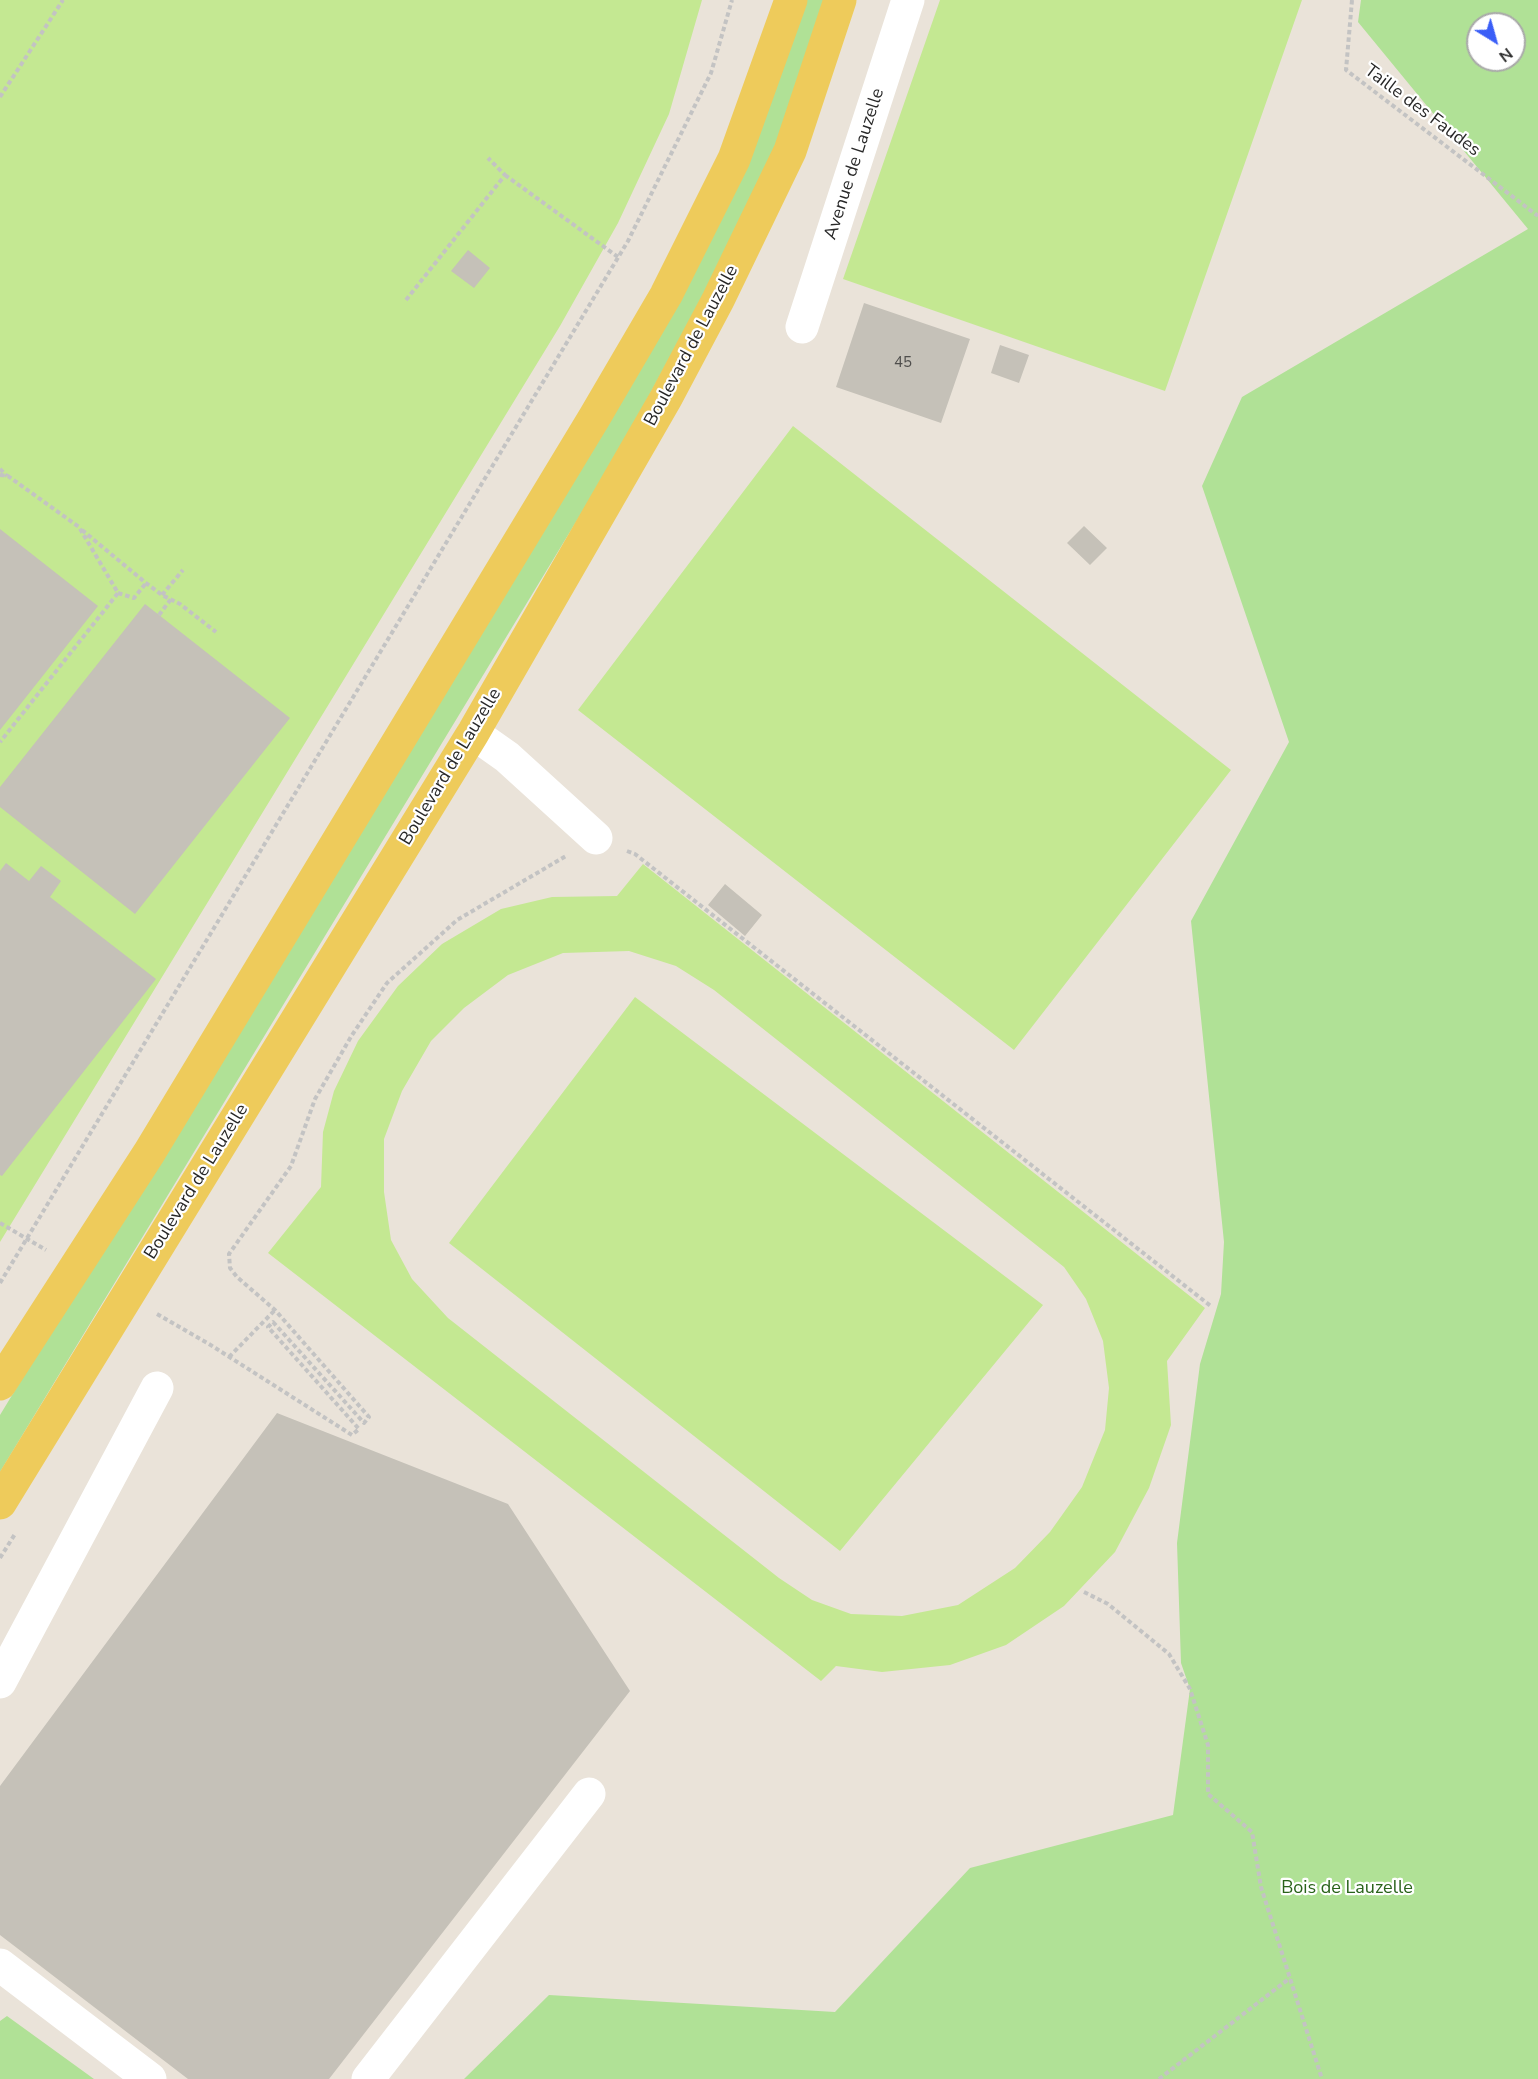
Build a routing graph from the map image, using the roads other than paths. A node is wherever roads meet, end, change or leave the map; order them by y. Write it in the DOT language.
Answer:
graph roads {
  1 [pos="791,0"];
  2 [pos="840,0"];
  3 [pos="908,0"];
  4 [pos="802,327"];
  5 [pos="473,733"];
  6 [pos="596,838"];
  7 [pos="0,1384"];
  8 [pos="157,1388"];
  9 [pos="0,1503"];
  10 [pos="0,1682"];
  11 [pos="589,1794"];
  12 [pos="0,1965"];
  13 [pos="150,2079"];
  14 [pos="368,2079"];
  1 -- 7 [label="main road"];
  2 -- 5 [label="main road, Boulevard de Lauzelle"];
  3 -- 4 [label="street, Avenue de Lauzelle"];
  5 -- 6 [label="street"];
  5 -- 9 [label="main road, Boulevard de Lauzelle"];
  8 -- 10 [label="street"];
  11 -- 14 [label="street"];
  12 -- 13 [label="street"];
}
